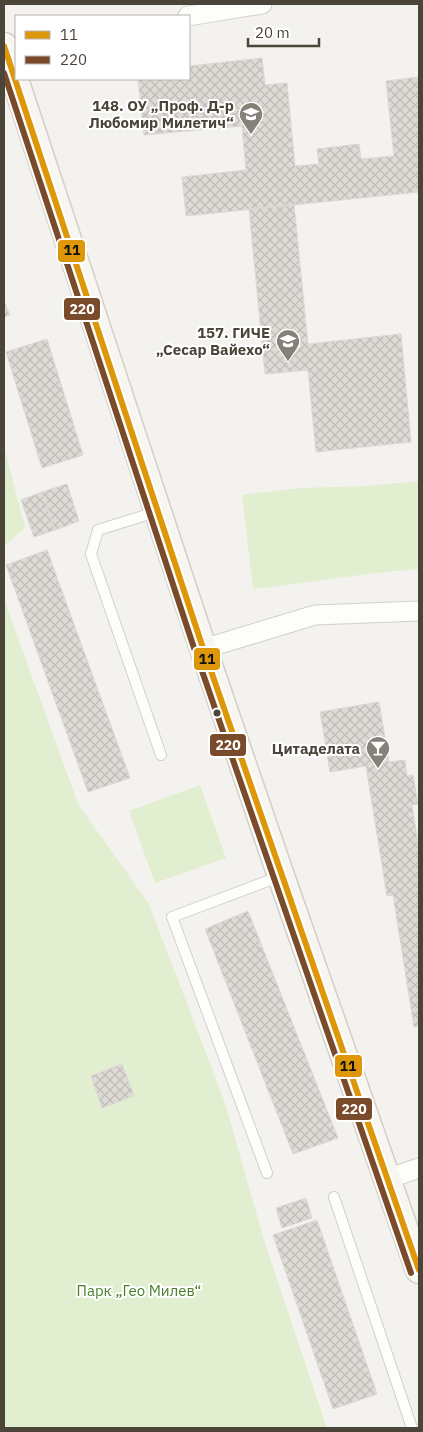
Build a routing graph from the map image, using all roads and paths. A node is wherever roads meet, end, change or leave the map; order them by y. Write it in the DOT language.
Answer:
graph roads {
  1 [pos="262,4"];
  2 [pos="190,16"];
  3 [pos="4,46"];
  4 [pos="15,80"];
  5 [pos="15,80"];
  6 [pos="157,512"];
  7 [pos="419,611"];
  8 [pos="203,649"];
  9 [pos="161,755"];
  10 [pos="281,876"];
  11 [pos="419,1168"];
  12 [pos="267,1172"];
  13 [pos="387,1179"];
  14 [pos="334,1197"];
  15 [pos="419,1270"];
  16 [pos="412,1428"];
  1 -- 2 [label="street"];
  3 -- 4 [label="street"];
  5 -- 6 [label="street"];
  6 -- 8 [label="street"];
  6 -- 9 [label="lane"];
  7 -- 8 [label="street"];
  8 -- 10 [label="street"];
  10 -- 12 [label="lane"];
  10 -- 13 [label="street"];
  11 -- 13 [label="street"];
  13 -- 15 [label="street"];
  14 -- 16 [label="lane"];
}
